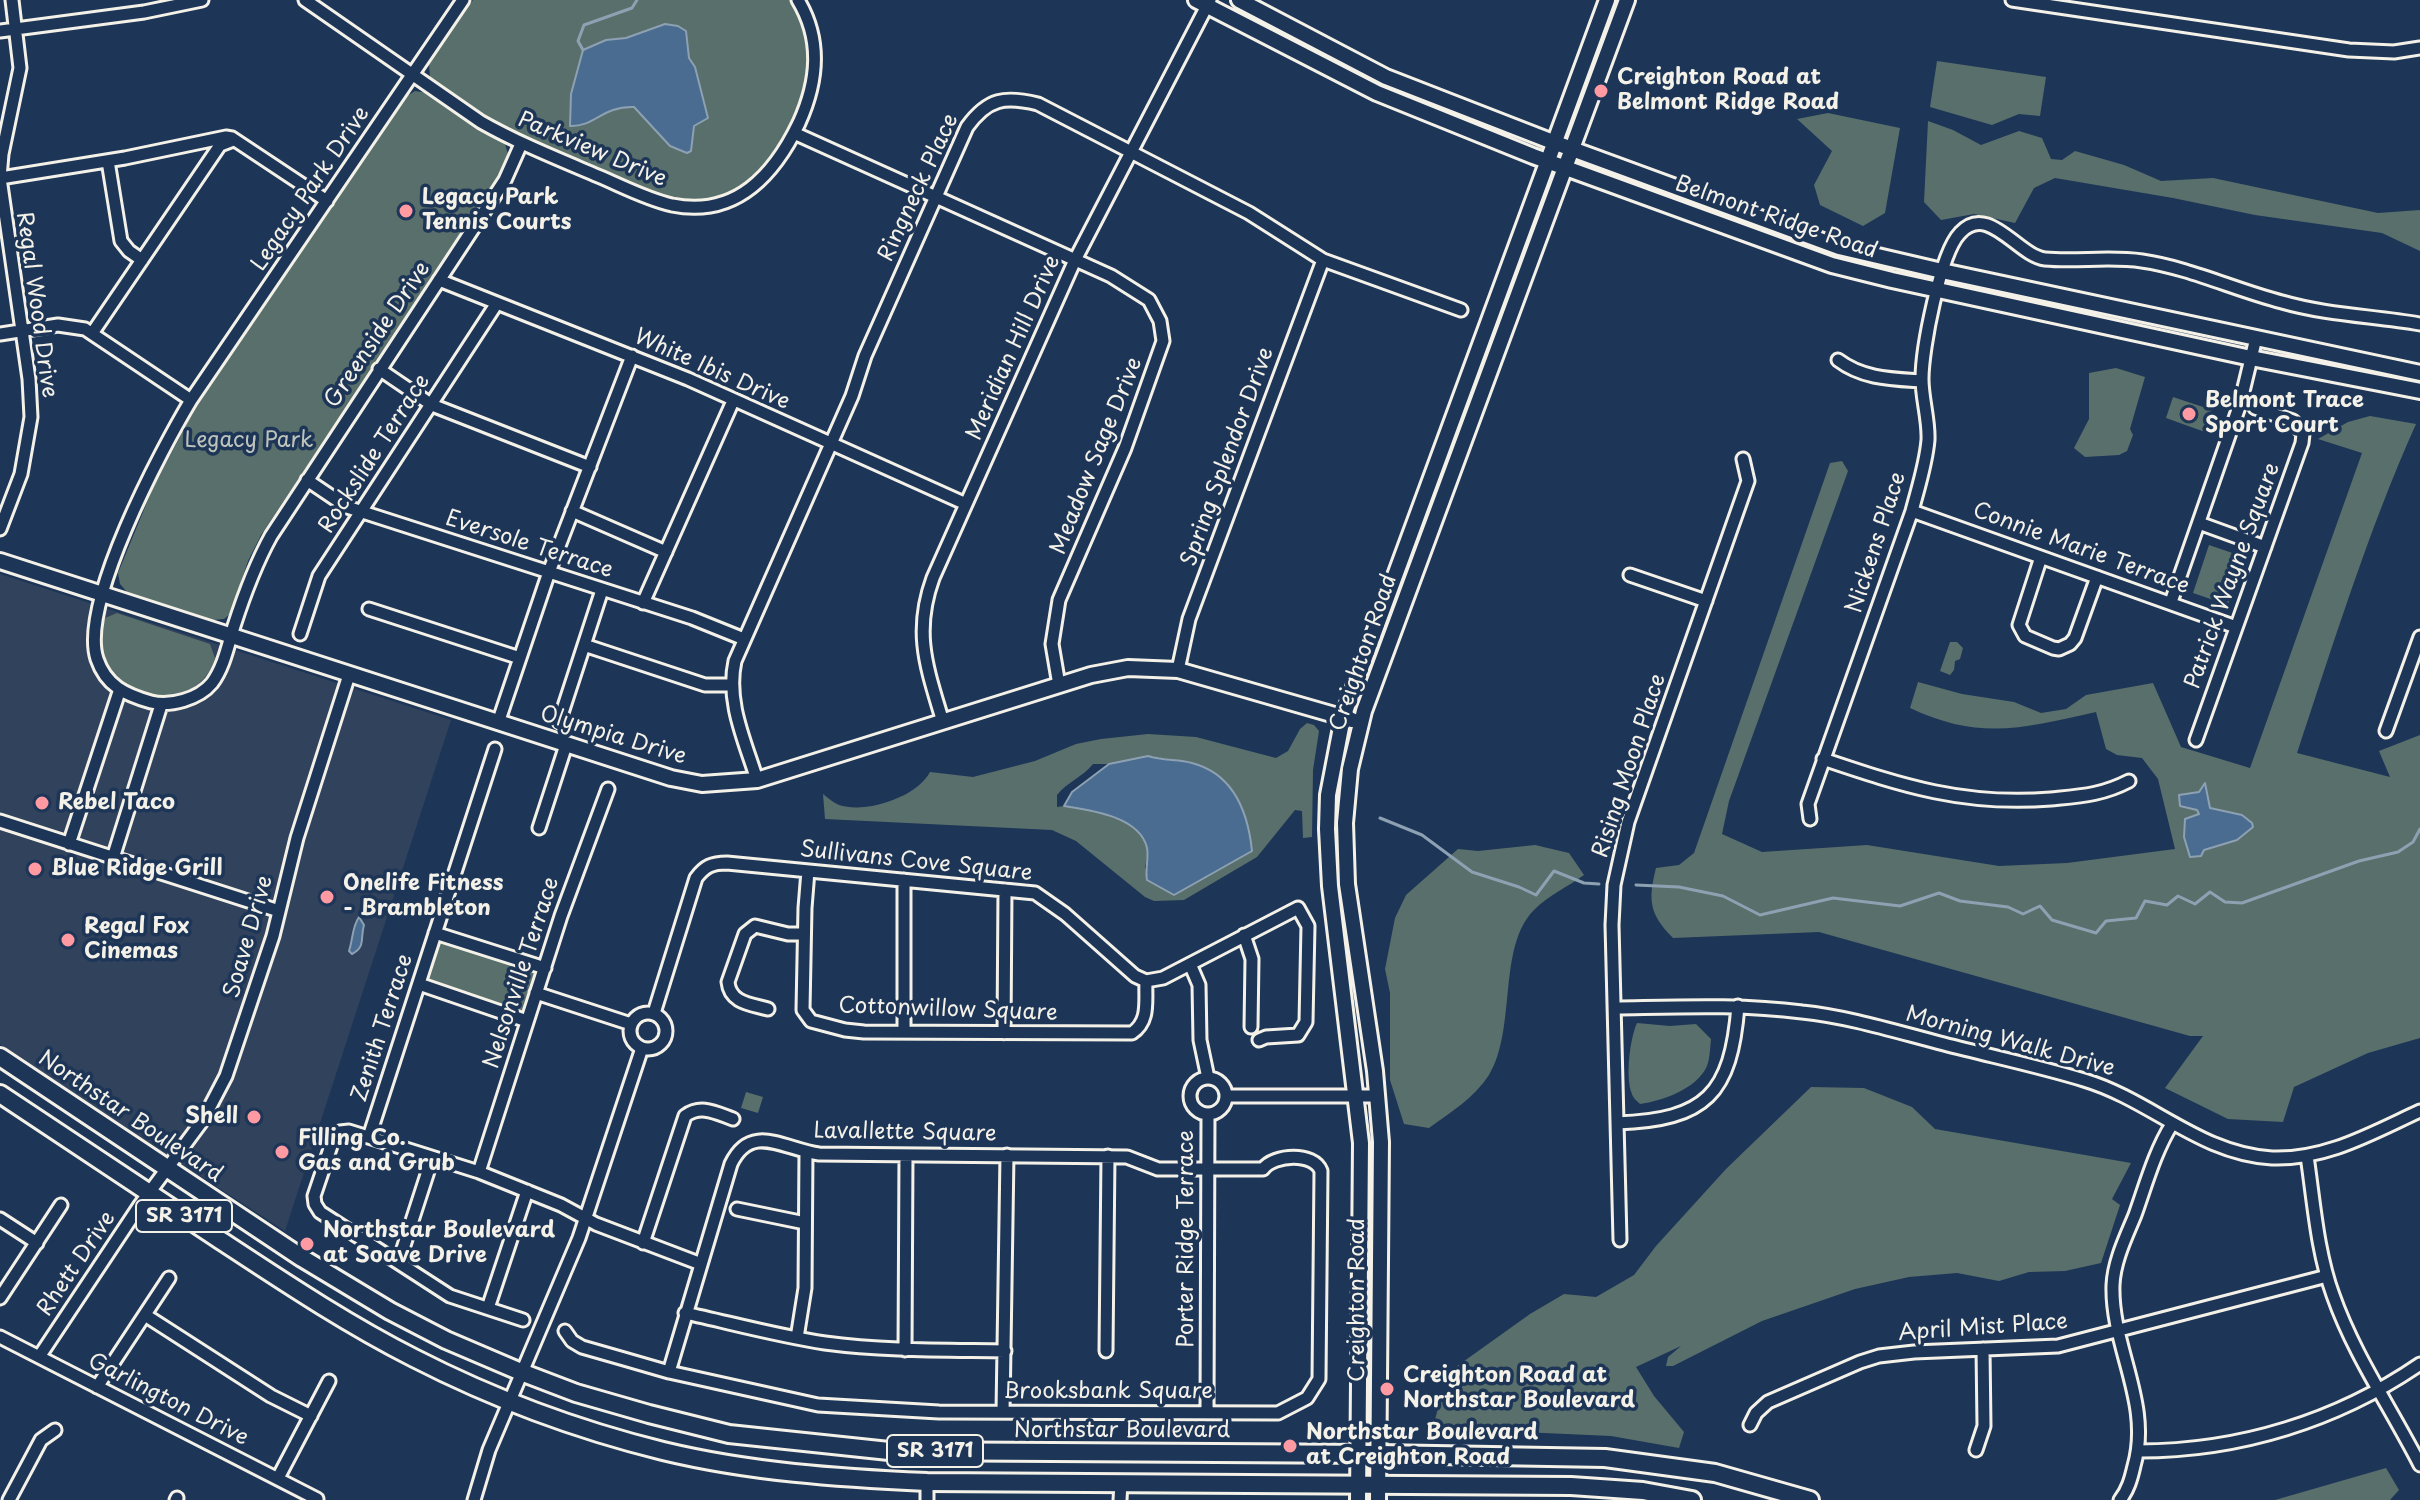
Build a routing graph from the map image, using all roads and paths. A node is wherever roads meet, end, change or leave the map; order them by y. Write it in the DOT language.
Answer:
graph roads {
  1 [pos="12,0"];
  2 [pos="202,0"];
  3 [pos="305,0"];
  4 [pos="463,0"];
  5 [pos="798,0"];
  6 [pos="1239,0"];
  7 [pos="1607,0"];
  8 [pos="1627,0"];
  9 [pos="2012,0"];
  10 [pos="1204,2"];
  11 [pos="144,6"];
  12 [pos="0,31"];
  13 [pos="16,31"];
  14 [pos="2420,48"];
  15 [pos="413,75"];
  16 [pos="794,133"];
  17 [pos="237,141"];
  18 [pos="1553,142"];
  19 [pos="521,144"];
  20 [pos="1572,149"];
  21 [pos="1130,152"];
  22 [pos="108,161"];
  23 [pos="1546,161"];
  24 [pos="1565,167"];
  25 [pos="0,178"];
  26 [pos="935,197"];
  27 [pos="327,201"];
  28 [pos="142,260"];
  29 [pos="1075,260"];
  30 [pos="1323,260"];
  31 [pos="1942,271"];
  32 [pos="439,280"];
  33 [pos="1937,290"];
  34 [pos="497,303"];
  35 [pos="1461,310"];
  36 [pos="2420,324"];
  37 [pos="22,330"];
  38 [pos="93,332"];
  39 [pos="0,334"];
  40 [pos="2256,338"];
  41 [pos="632,356"];
  42 [pos="2251,358"];
  43 [pos="1838,360"];
  44 [pos="379,369"];
  45 [pos="2420,373"];
  46 [pos="1922,381"];
  47 [pos="2420,391"];
  48 [pos="191,400"];
  49 [pos="733,401"];
  50 [pos="432,405"];
  51 [pos="2255,408"];
  52 [pos="832,443"];
  53 [pos="1743,459"];
  54 [pos="590,467"];
  55 [pos="307,480"];
  56 [pos="966,504"];
  57 [pos="572,511"];
  58 [pos="1912,511"];
  59 [pos="360,512"];
  60 [pos="2199,523"];
  61 [pos="0,529"];
  62 [pos="2265,547"];
  63 [pos="666,552"];
  64 [pos="2041,557"];
  65 [pos="0,561"];
  66 [pos="549,572"];
  67 [pos="1630,575"];
  68 [pos="2097,577"];
  69 [pos="602,590"];
  70 [pos="102,596"];
  71 [pos="1706,601"];
  72 [pos="2171,602"];
  73 [pos="643,603"];
  74 [pos="369,609"];
  75 [pos="2236,627"];
  76 [pos="300,634"];
  77 [pos="231,636"];
  78 [pos="2420,637"];
  79 [pos="744,639"];
  80 [pos="584,645"];
  81 [pos="520,658"];
  82 [pos="1178,670"];
  83 [pos="349,675"];
  84 [pos="732,685"];
  85 [pos="1059,685"];
  86 [pos="119,692"];
  87 [pos="161,705"];
  88 [pos="1343,717"];
  89 [pos="559,722"];
  90 [pos="943,722"];
  91 [pos="498,723"];
  92 [pos="1360,723"];
  93 [pos="2386,731"];
  94 [pos="2196,740"];
  95 [pos="566,745"];
  96 [pos="495,749"];
  97 [pos="1823,759"];
  98 [pos="757,780"];
  99 [pos="2129,781"];
  100 [pos="608,789"];
  101 [pos="1810,819"];
  102 [pos="0,821"];
  103 [pos="539,828"];
  104 [pos="69,844"];
  105 [pos="113,858"];
  106 [pos="808,871"];
  107 [pos="904,880"];
  108 [pos="1005,890"];
  109 [pos="279,911"];
  110 [pos="435,933"];
  111 [pos="804,934"];
  112 [pos="1244,935"];
  113 [pos="1190,964"];
  114 [pos="545,968"];
  115 [pos="1146,981"];
  116 [pos="419,984"];
  117 [pos="536,993"];
  118 [pos="1738,1006"];
  119 [pos="1615,1008"];
  120 [pos="768,1009"];
  121 [pos="654,1013"];
  122 [pos="527,1021"];
  123 [pos="631,1024"];
  124 [pos="1251,1027"];
  125 [pos="904,1032"];
  126 [pos="1004,1033"];
  127 [pos="1259,1040"];
  128 [pos="642,1048"];
  129 [pos="0,1057"];
  130 [pos="1208,1078"];
  131 [pos="0,1094"];
  132 [pos="1226,1096"];
  133 [pos="1357,1096"];
  134 [pos="1376,1096"];
  135 [pos="2420,1111"];
  136 [pos="1208,1114"];
  137 [pos="733,1119"];
  138 [pos="1617,1123"];
  139 [pos="2172,1124"];
  140 [pos="369,1137"];
  141 [pos="806,1152"];
  142 [pos="906,1155"];
  143 [pos="1007,1155"];
  144 [pos="1108,1156"];
  145 [pos="2307,1156"];
  146 [pos="432,1159"];
  147 [pos="168,1168"];
  148 [pos="1208,1169"];
  149 [pos="479,1172"];
  150 [pos="527,1191"];
  151 [pos="149,1193"];
  152 [pos="61,1205"];
  153 [pos="737,1209"];
  154 [pos="586,1218"];
  155 [pos="0,1219"];
  156 [pos="805,1223"];
  157 [pos="1620,1240"];
  158 [pos="37,1243"];
  159 [pos="643,1243"];
  160 [pos="399,1261"];
  161 [pos="701,1264"];
  162 [pos="2327,1276"];
  163 [pos="169,1278"];
  164 [pos="0,1298"];
  165 [pos="488,1308"];
  166 [pos="685,1313"];
  167 [pos="145,1315"];
  168 [pos="523,1320"];
  169 [pos="565,1331"];
  170 [pos="2118,1331"];
  171 [pos="0,1337"];
  172 [pos="797,1338"];
  173 [pos="1983,1349"];
  174 [pos="905,1350"];
  175 [pos="1005,1351"];
  176 [pos="1106,1351"];
  177 [pos="39,1357"];
  178 [pos="2420,1364"];
  179 [pos="521,1372"];
  180 [pos="669,1372"];
  181 [pos="329,1381"];
  182 [pos="97,1387"];
  183 [pos="2379,1388"];
  184 [pos="509,1400"];
  185 [pos="1003,1412"];
  186 [pos="1207,1412"];
  187 [pos="311,1416"];
  188 [pos="1750,1425"];
  189 [pos="55,1430"];
  190 [pos="1976,1450"];
  191 [pos="2139,1451"];
  192 [pos="1358,1454"];
  193 [pos="1379,1454"];
  194 [pos="2420,1465"];
  195 [pos="278,1478"];
  196 [pos="927,1482"];
  197 [pos="1120,1492"];
  198 [pos="1358,1493"];
  199 [pos="1378,1493"];
  200 [pos="2125,1497"];
  201 [pos="317,1499"];
  202 [pos="9,1500"];
  203 [pos="474,1500"];
  204 [pos="927,1500"];
  205 [pos="1692,1500"];
  206 [pos="1810,1500"];
  1 -- 13 [label="street, Regal Wood Drive"];
  2 -- 11 [label="street"];
  3 -- 15 [label="street, Parkview Drive"];
  4 -- 15 [label="street, Legacy Park Drive"];
  5 -- 16 [label="street, Parkview Drive"];
  6 -- 18 [label="street, Belmont Ridge Road"];
  7 -- 18 [label="street, Creighton Road"];
  8 -- 20 [label="street, Creighton Road"];
  9 -- 14 [label="street"];
  10 -- 21 [label="street, Meridian Hill Drive"];
  10 -- 23 [label="street, Belmont Ridge Road"];
  11 -- 13 [label="street"];
  12 -- 13 [label="street"];
  13 -- 25 [label="street, Regal Wood Drive"];
  15 -- 19 [label="street, Parkview Drive"];
  15 -- 27 [label="street, Legacy Park Drive"];
  16 -- 19 [label="street, Parkview Drive"];
  16 -- 26 [label="street, Meadow Sage Drive"];
  17 -- 22 [label="street"];
  17 -- 27 [label="street"];
  17 -- 28 [label="street"];
  18 -- 20 [label="street, Belmont Ridge Road"];
  18 -- 23 [label="street, Creighton Road"];
  19 -- 32 [label="street, Greenside Drive"];
  20 -- 24 [label="street, Creighton Road"];
  20 -- 31 [label="street, Belmont Ridge Road"];
  21 -- 26 [label="street, Ringneck Place"];
  21 -- 29 [label="street, Meridian Hill Drive"];
  21 -- 30 [label="street, Ringneck Place"];
  22 -- 25 [label="street"];
  22 -- 28 [label="street"];
  23 -- 24 [label="street, Belmont Ridge Road"];
  23 -- 88 [label="street, Creighton Road"];
  24 -- 33 [label="street, Belmont Ridge Road"];
  24 -- 92 [label="street, Creighton Road"];
  25 -- 37 [label="street, Regal Wood Drive"];
  26 -- 29 [label="street, Meadow Sage Drive"];
  26 -- 52 [label="street, Ringneck Place"];
  27 -- 48 [label="street, Legacy Park Drive"];
  28 -- 38 [label="street"];
  29 -- 56 [label="street, Meridian Hill Drive"];
  29 -- 85 [label="street, Meadow Sage Drive"];
  30 -- 35 [label="street, Ringneck Place"];
  30 -- 82 [label="street, Spring Splendor Drive"];
  31 -- 33 [label="street, Nickens Place"];
  31 -- 36 [label="street, Nickens Place"];
  31 -- 40 [label="street, Belmont Ridge Road"];
  32 -- 34 [label="street, White Ibis Drive"];
  32 -- 44 [label="street, Greenside Drive"];
  33 -- 42 [label="street, Belmont Ridge Road"];
  33 -- 46 [label="street, Nickens Place"];
  34 -- 41 [label="street, White Ibis Drive"];
  34 -- 50 [label="street, Rockslide Terrace"];
  37 -- 38 [label="street"];
  37 -- 39 [label="street"];
  37 -- 61 [label="street, Regal Wood Drive"];
  38 -- 48 [label="street"];
  40 -- 42 [label="street"];
  40 -- 45 [label="street, Belmont Ridge Road"];
  41 -- 49 [label="street, White Ibis Drive"];
  41 -- 54 [label="street"];
  42 -- 47 [label="street, Belmont Ridge Road"];
  42 -- 60 [label="street"];
  43 -- 46 [label="street"];
  44 -- 50 [label="street"];
  44 -- 55 [label="street, Greenside Drive"];
  46 -- 58 [label="street, Nickens Place"];
  48 -- 70 [label="street, Legacy Park Drive"];
  49 -- 52 [label="street, White Ibis Drive"];
  49 -- 63 [label="street"];
  50 -- 54 [label="street"];
  50 -- 59 [label="street, Rockslide Terrace"];
  51 -- 62 [label="street, Patrick Wayne Square"];
  52 -- 56 [label="street, White Ibis Drive"];
  52 -- 79 [label="street, Ringneck Place"];
  53 -- 71 [label="street, Rising Moon Place"];
  54 -- 57 [label="street"];
  55 -- 59 [label="street, Eversole Terrace"];
  55 -- 77 [label="street, Greenside Drive"];
  56 -- 90 [label="street, Meridian Hill Drive"];
  57 -- 63 [label="street"];
  57 -- 66 [label="street"];
  58 -- 64 [label="street, Connie Marie Terrace"];
  58 -- 97 [label="street, Nickens Place"];
  59 -- 66 [label="street, Eversole Terrace"];
  59 -- 76 [label="street, Rockslide Terrace"];
  60 -- 62 [label="street"];
  60 -- 72 [label="street"];
  62 -- 75 [label="street, Patrick Wayne Square"];
  63 -- 73 [label="street"];
  64 -- 68 [label="street, Connie Marie Terrace"];
  64 -- 68 [label="street"];
  65 -- 70 [label="street, Olympia Drive"];
  66 -- 69 [label="street, Eversole Terrace"];
  66 -- 81 [label="street"];
  67 -- 71 [label="street"];
  68 -- 72 [label="street, Connie Marie Terrace"];
  69 -- 73 [label="street, Eversole Terrace"];
  69 -- 80 [label="street"];
  70 -- 77 [label="street, Olympia Drive"];
  70 -- 86 [label="street, Legacy Park Drive"];
  71 -- 119 [label="street, Rising Moon Place"];
  72 -- 75 [label="street, Connie Marie Terrace"];
  73 -- 79 [label="street, Eversole Terrace"];
  74 -- 81 [label="street"];
  75 -- 94 [label="street, Patrick Wayne Square"];
  77 -- 83 [label="street, Olympia Drive"];
  77 -- 87 [label="street, Greenside Drive"];
  78 -- 93 [label="street"];
  79 -- 84 [label="street, Ringneck Place"];
  80 -- 84 [label="street"];
  80 -- 89 [label="street"];
  81 -- 91 [label="street"];
  82 -- 85 [label="street, Olympia Drive"];
  82 -- 88 [label="street, Olympia Drive"];
  83 -- 91 [label="street, Olympia Drive"];
  83 -- 109 [label="street, Soave Drive"];
  84 -- 98 [label="street, Ringneck Place"];
  85 -- 90 [label="street, Olympia Drive"];
  86 -- 87 [label="street"];
  86 -- 104 [label="street"];
  87 -- 105 [label="street"];
  88 -- 92 [label="street, Olympia Drive"];
  88 -- 133 [label="street, Creighton Road"];
  90 -- 98 [label="street, Olympia Drive"];
  91 -- 95 [label="street, Olympia Drive"];
  92 -- 134 [label="street, Creighton Road"];
  95 -- 98 [label="street, Olympia Drive"];
  95 -- 103 [label="street"];
  96 -- 110 [label="street, Zenith Terrace"];
  97 -- 99 [label="street"];
  97 -- 101 [label="street, Nickens Place"];
  100 -- 114 [label="street, Nelsonville Terrace"];
  102 -- 104 [label="street"];
  104 -- 105 [label="street"];
  105 -- 109 [label="street"];
  106 -- 107 [label="street, Sullivans Cove Square"];
  106 -- 111 [label="street, Cottonwillow Square"];
  106 -- 121 [label="street, Sullivans Cove Square"];
  107 -- 108 [label="street, Sullivans Cove Square"];
  107 -- 125 [label="street"];
  108 -- 115 [label="street, Sullivans Cove Square"];
  108 -- 126 [label="street"];
  109 -- 147 [label="street, Soave Drive"];
  110 -- 114 [label="street"];
  110 -- 116 [label="street, Zenith Terrace"];
  111 -- 120 [label="street"];
  111 -- 125 [label="street, Cottonwillow Square"];
  112 -- 113 [label="street"];
  112 -- 124 [label="street"];
  112 -- 127 [label="street"];
  113 -- 115 [label="street"];
  113 -- 130 [label="street"];
  114 -- 117 [label="street, Nelsonville Terrace"];
  115 -- 126 [label="street, Cottonwillow Square"];
  116 -- 122 [label="street"];
  116 -- 140 [label="street, Zenith Terrace"];
  117 -- 122 [label="street, Nelsonville Terrace"];
  117 -- 123 [label="street"];
  118 -- 119 [label="street, Morning Walk Drive"];
  118 -- 138 [label="street"];
  118 -- 139 [label="street, Morning Walk Drive"];
  119 -- 138 [label="street, Rising Moon Place"];
  121 -- 123 [label="street"];
  121 -- 128 [label="street"];
  122 -- 149 [label="street, Nelsonville Terrace"];
  123 -- 128 [label="street"];
  125 -- 126 [label="street, Cottonwillow Square"];
  128 -- 154 [label="street"];
  129 -- 147 [label="main road, Northstar Boulevard / SR 3171"];
  130 -- 132 [label="street"];
  130 -- 136 [label="street"];
  131 -- 151 [label="main road, SR 3171"];
  132 -- 133 [label="street"];
  132 -- 136 [label="street"];
  133 -- 134 [label="street"];
  133 -- 192 [label="street, Creighton Road"];
  134 -- 193 [label="street, Creighton Road"];
  135 -- 145 [label="street, Morning Walk Drive"];
  136 -- 148 [label="street, Porter Ridge Terrace"];
  137 -- 159 [label="street"];
  138 -- 157 [label="street, Rising Moon Place"];
  139 -- 145 [label="street, Morning Walk Drive"];
  139 -- 170 [label="street"];
  140 -- 146 [label="street"];
  140 -- 160 [label="street"];
  141 -- 142 [label="street, Lavallette Square"];
  141 -- 156 [label="street"];
  141 -- 161 [label="street, Lavallette Square"];
  142 -- 143 [label="street, Lavallette Square"];
  142 -- 174 [label="street"];
  143 -- 144 [label="street, Lavallette Square"];
  143 -- 175 [label="street"];
  144 -- 148 [label="street, Lavallette Square"];
  144 -- 176 [label="street"];
  145 -- 162 [label="street"];
  146 -- 149 [label="street"];
  146 -- 160 [label="street"];
  147 -- 151 [label="street, Soave Drive"];
  147 -- 179 [label="main road, Northstar Boulevard / SR 3171"];
  148 -- 186 [label="street, Porter Ridge Terrace"];
  148 -- 186 [label="street, Brooksbank Square"];
  149 -- 150 [label="street"];
  150 -- 154 [label="street"];
  150 -- 165 [label="street"];
  151 -- 177 [label="street, Rhett Drive"];
  151 -- 184 [label="main road, SR 3171"];
  152 -- 158 [label="street"];
  153 -- 156 [label="street"];
  154 -- 159 [label="street"];
  154 -- 179 [label="street"];
  155 -- 158 [label="street"];
  156 -- 172 [label="street"];
  158 -- 164 [label="street"];
  159 -- 161 [label="street"];
  160 -- 165 [label="street"];
  161 -- 166 [label="street, Lavallette Square"];
  162 -- 170 [label="street, April Mist Place"];
  162 -- 183 [label="street"];
  163 -- 167 [label="street"];
  165 -- 168 [label="street"];
  166 -- 172 [label="street"];
  166 -- 180 [label="street, Lavallette Square"];
  167 -- 182 [label="street"];
  167 -- 187 [label="street"];
  169 -- 180 [label="street, Brooksbank Square"];
  170 -- 173 [label="street, April Mist Place"];
  170 -- 191 [label="street"];
  171 -- 177 [label="street, Garlington Drive"];
  172 -- 174 [label="street"];
  173 -- 188 [label="street, April Mist Place"];
  173 -- 190 [label="street"];
  174 -- 175 [label="street"];
  175 -- 185 [label="street"];
  177 -- 182 [label="street, Garlington Drive"];
  178 -- 183 [label="street"];
  179 -- 184 [label="street"];
  179 -- 192 [label="main road, Northstar Boulevard / SR 3171"];
  180 -- 185 [label="street, Brooksbank Square"];
  181 -- 187 [label="street"];
  182 -- 195 [label="street, Garlington Drive"];
  183 -- 191 [label="street"];
  183 -- 194 [label="street"];
  184 -- 196 [label="main road, SR 3171"];
  184 -- 203 [label="street"];
  185 -- 186 [label="street, Brooksbank Square"];
  187 -- 195 [label="street"];
  189 -- 202 [label="street"];
  191 -- 200 [label="street"];
  192 -- 193 [label="main road, Northstar Boulevard / SR 3171"];
  192 -- 198 [label="street, Creighton Road"];
  193 -- 199 [label="street, Creighton Road"];
  193 -- 206 [label="main road, Northstar Boulevard / SR 3171"];
  195 -- 201 [label="street, Garlington Drive"];
  196 -- 197 [label="main road, SR 3171"];
  196 -- 204 [label="street"];
  197 -- 198 [label="main road, SR 3171"];
  198 -- 199 [label="main road, SR 3171"];
  199 -- 205 [label="main road, SR 3171"];
}
